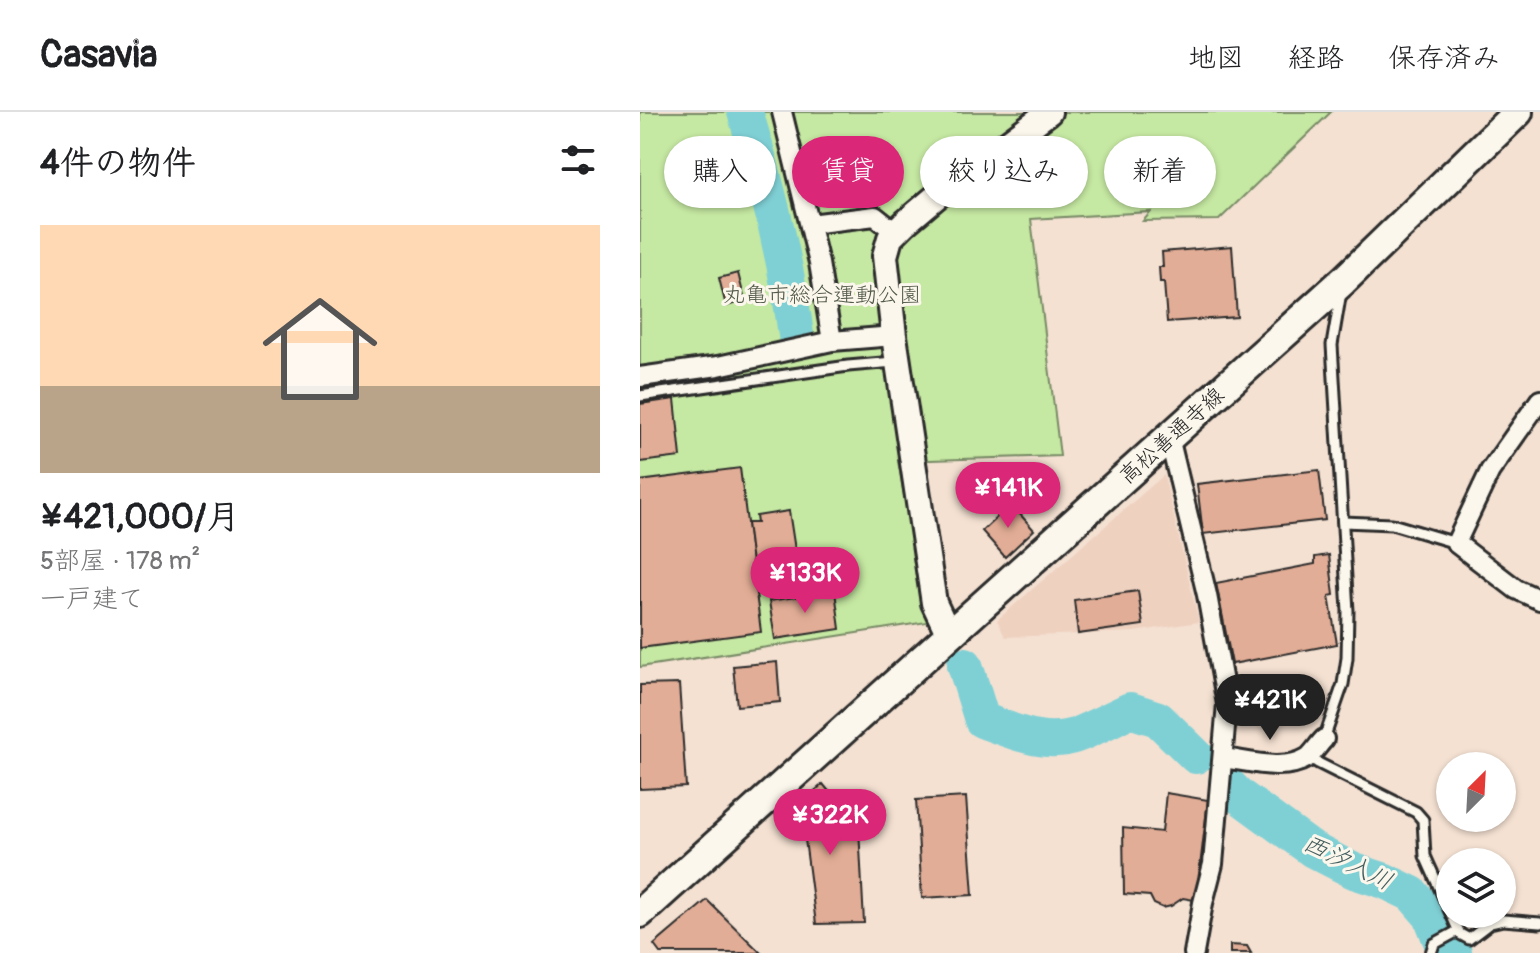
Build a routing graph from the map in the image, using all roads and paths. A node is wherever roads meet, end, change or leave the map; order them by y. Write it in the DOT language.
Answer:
graph roads {
  1 [pos="782,112"];
  2 [pos="1049,112"];
  3 [pos="1518,112"];
  4 [pos="810,224"];
  5 [pos="895,232"];
  6 [pos="1343,281"];
  7 [pos="894,336"];
  8 [pos="832,341"];
  9 [pos="898,361"];
  10 [pos="640,377"];
  11 [pos="640,396"];
  12 [pos="1540,400"];
  13 [pos="1169,437"];
  14 [pos="1343,522"];
  15 [pos="1456,543"];
  16 [pos="1540,600"];
  17 [pos="949,635"];
  18 [pos="1324,739"];
  19 [pos="1309,757"];
  20 [pos="1223,758"];
  21 [pos="640,913"];
  22 [pos="1540,923"];
  23 [pos="1457,931"];
  24 [pos="1432,948"];
  25 [pos="1194,953"];
  1 -- 4 [label="street"];
  2 -- 5 [label="street"];
  3 -- 6 [label="main road, 高松善通寺線"];
  4 -- 5 [label="street"];
  4 -- 8 [label="street"];
  5 -- 7 [label="street"];
  6 -- 13 [label="main road, 高松善通寺線"];
  6 -- 14 [label="lane"];
  7 -- 8 [label="street"];
  7 -- 9 [label="street"];
  8 -- 10 [label="street"];
  9 -- 11 [label="lane"];
  9 -- 17 [label="street"];
  12 -- 15 [label="street"];
  13 -- 17 [label="main road, 高松善通寺線"];
  13 -- 20 [label="street"];
  14 -- 15 [label="lane"];
  14 -- 18 [label="lane"];
  15 -- 16 [label="street"];
  17 -- 21 [label="main road, 高松善通寺線"];
  18 -- 19 [label="street"];
  19 -- 20 [label="street"];
  19 -- 23 [label="lane"];
  20 -- 25 [label="street"];
  22 -- 23 [label="lane"];
  23 -- 24 [label="lane"];
}
